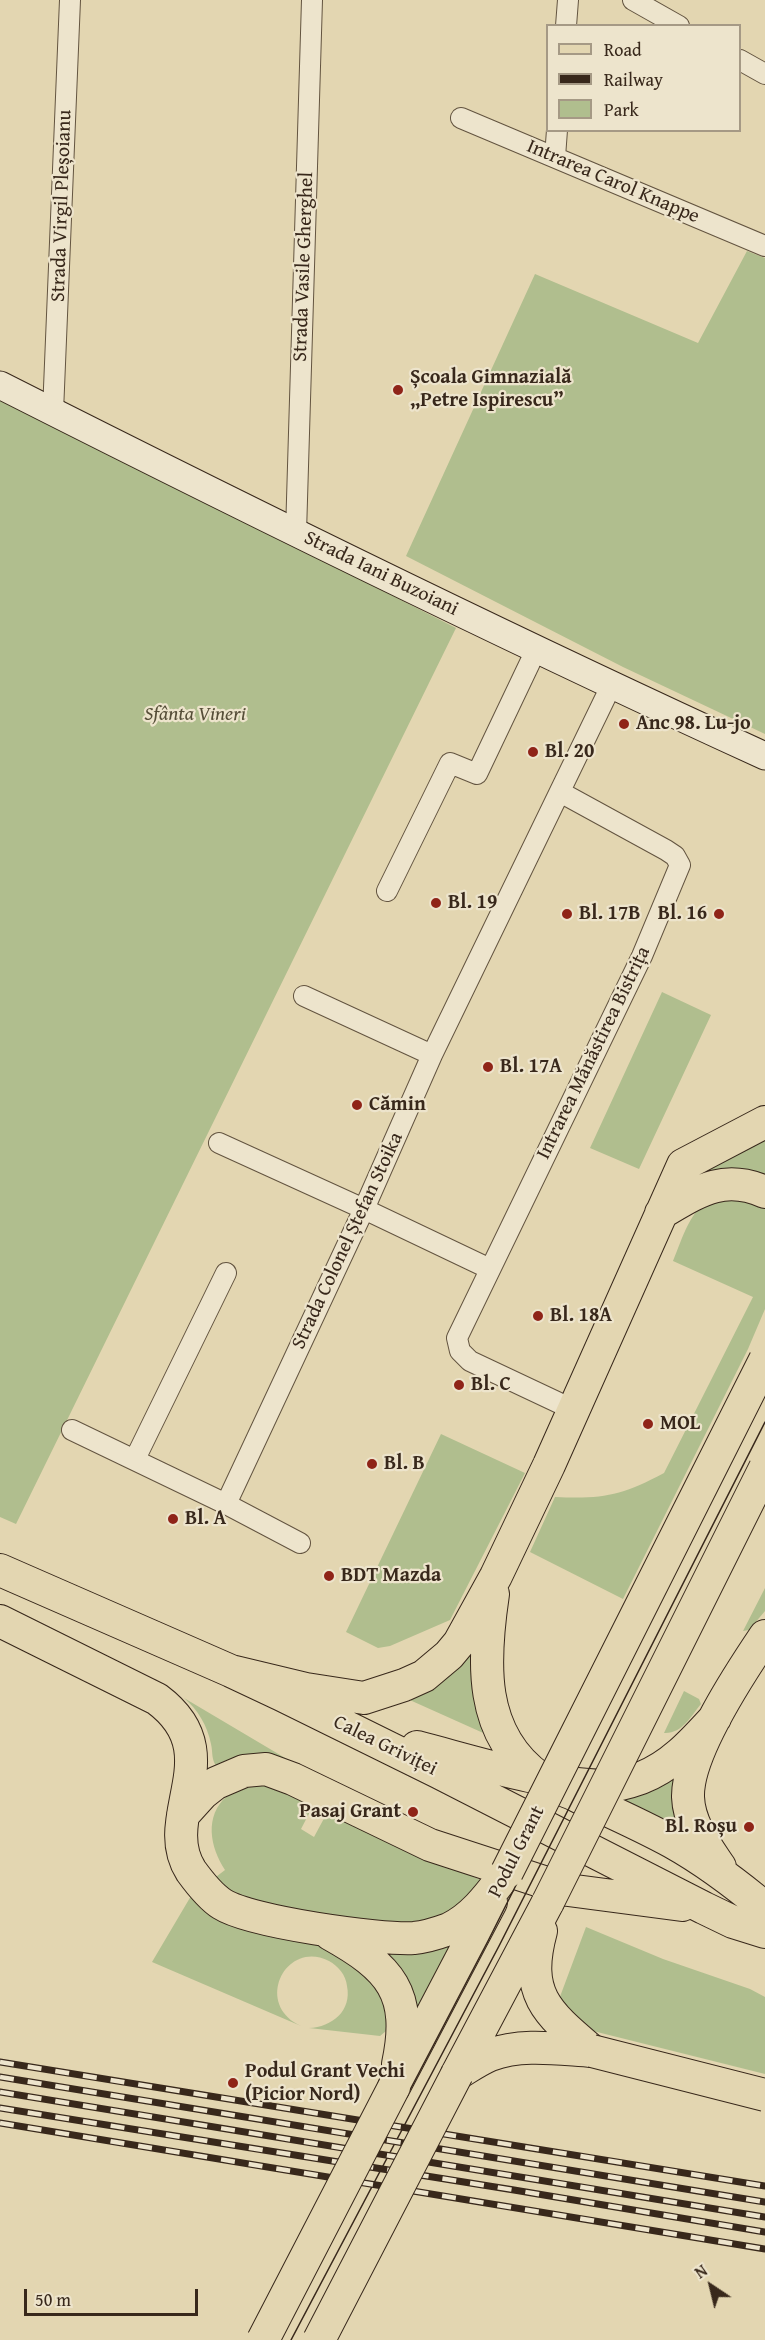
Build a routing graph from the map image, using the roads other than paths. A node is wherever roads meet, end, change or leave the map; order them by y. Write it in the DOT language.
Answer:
graph roads {
  1 [pos="70,0"];
  2 [pos="312,0"];
  3 [pos="567,0"];
  4 [pos="633,0"];
  5 [pos="566,24"];
  6 [pos="675,24"];
  7 [pos="741,61"];
  8 [pos="765,74"];
  9 [pos="461,118"];
  10 [pos="557,132"];
  11 [pos="555,157"];
  12 [pos="765,246"];
  13 [pos="0,385"];
  14 [pos="53,412"];
  15 [pos="296,533"];
  16 [pos="536,650"];
  17 [pos="611,686"];
  18 [pos="765,756"];
  19 [pos="560,792"];
  20 [pos="387,891"];
  21 [pos="304,996"];
  22 [pos="432,1055"];
  23 [pos="765,1122"];
  24 [pos="219,1143"];
  25 [pos="765,1192"];
  26 [pos="364,1209"];
  27 [pos="661,1213"];
  28 [pos="490,1269"];
  29 [pos="226,1273"];
  30 [pos="765,1360"];
  31 [pos="574,1410"];
  32 [pos="72,1430"];
  33 [pos="135,1459"];
  34 [pos="765,1468"];
  35 [pos="226,1504"];
  36 [pos="300,1543"];
  37 [pos="0,1570"];
  38 [pos="496,1576"];
  39 [pos="0,1621"];
  40 [pos="765,1636"];
  41 [pos="231,1671"];
  42 [pos="715,1718"];
  43 [pos="361,1733"];
  44 [pos="541,1778"];
  45 [pos="183,1815"];
  46 [pos="507,1872"];
  47 [pos="726,1875"];
  48 [pos="548,1902"];
  49 [pos="704,1908"];
  50 [pos="765,1908"];
  51 [pos="733,1922"];
  52 [pos="319,1928"];
  53 [pos="765,1932"];
  54 [pos="765,1940"];
  55 [pos="592,2051"];
  56 [pos="457,2074"];
  57 [pos="394,2087"];
  58 [pos="765,2095"];
  59 [pos="263,2340"];
  60 [pos="319,2340"];
  1 -- 14 [label="street, Strada Virgil Pleșoianu"];
  2 -- 15 [label="street, Strada Vasile Gherghel"];
  3 -- 5 [label="street"];
  4 -- 6 [label="street"];
  7 -- 8 [label="street"];
  9 -- 11 [label="street, Intrarea Carol Knappe"];
  10 -- 11 [label="street"];
  11 -- 12 [label="street, Intrarea Carol Knappe"];
  13 -- 14 [label="street, Strada Iani Buzoiani"];
  14 -- 15 [label="street, Strada Iani Buzoiani"];
  15 -- 16 [label="street, Strada Iani Buzoiani"];
  16 -- 17 [label="street, Strada Iani Buzoiani"];
  16 -- 20 [label="street"];
  17 -- 18 [label="street, Strada Iani Buzoiani"];
  17 -- 19 [label="street, Strada Colonel Ștefan Stoika"];
  19 -- 22 [label="street, Strada Colonel Ștefan Stoika"];
  19 -- 28 [label="street, Intrarea Mănăstirea Bistrița"];
  21 -- 22 [label="street"];
  22 -- 26 [label="street, Strada Colonel Ștefan Stoika"];
  23 -- 27 [label="main road"];
  24 -- 26 [label="street"];
  25 -- 27 [label="main road"];
  26 -- 28 [label="street"];
  26 -- 35 [label="street, Strada Colonel Ștefan Stoika"];
  27 -- 31 [label="main road"];
  28 -- 31 [label="street"];
  29 -- 33 [label="street"];
  30 -- 46 [label="main road, Podul Grant, bridge"];
  31 -- 38 [label="main road"];
  32 -- 33 [label="street"];
  33 -- 35 [label="street"];
  34 -- 48 [label="main road, bridge"];
  35 -- 36 [label="street"];
  37 -- 41 [label="main road, Calea Griviței"];
  38 -- 41 [label="main road"];
  38 -- 44 [label="main road"];
  39 -- 45 [label="main road"];
  40 -- 42 [label="main road"];
  41 -- 43 [label="main road, Calea Griviței"];
  42 -- 44 [label="main road"];
  42 -- 47 [label="main road"];
  43 -- 44 [label="main road"];
  43 -- 49 [label="main road, Calea Griviței"];
  44 -- 47 [label="main road"];
  45 -- 49 [label="main road"];
  45 -- 52 [label="main road"];
  46 -- 52 [label="main road"];
  46 -- 57 [label="main road, Podul Grant"];
  47 -- 50 [label="main road"];
  48 -- 55 [label="main road"];
  48 -- 56 [label="main road"];
  49 -- 51 [label="main road, Calea Griviței"];
  51 -- 53 [label="main road, Calea Griviței"];
  51 -- 54 [label="main road"];
  52 -- 57 [label="main road"];
  55 -- 56 [label="main road"];
  55 -- 58 [label="main road, bridge"];
  56 -- 60 [label="main road, bridge"];
  57 -- 59 [label="main road, Podul Grant, bridge"];
}
